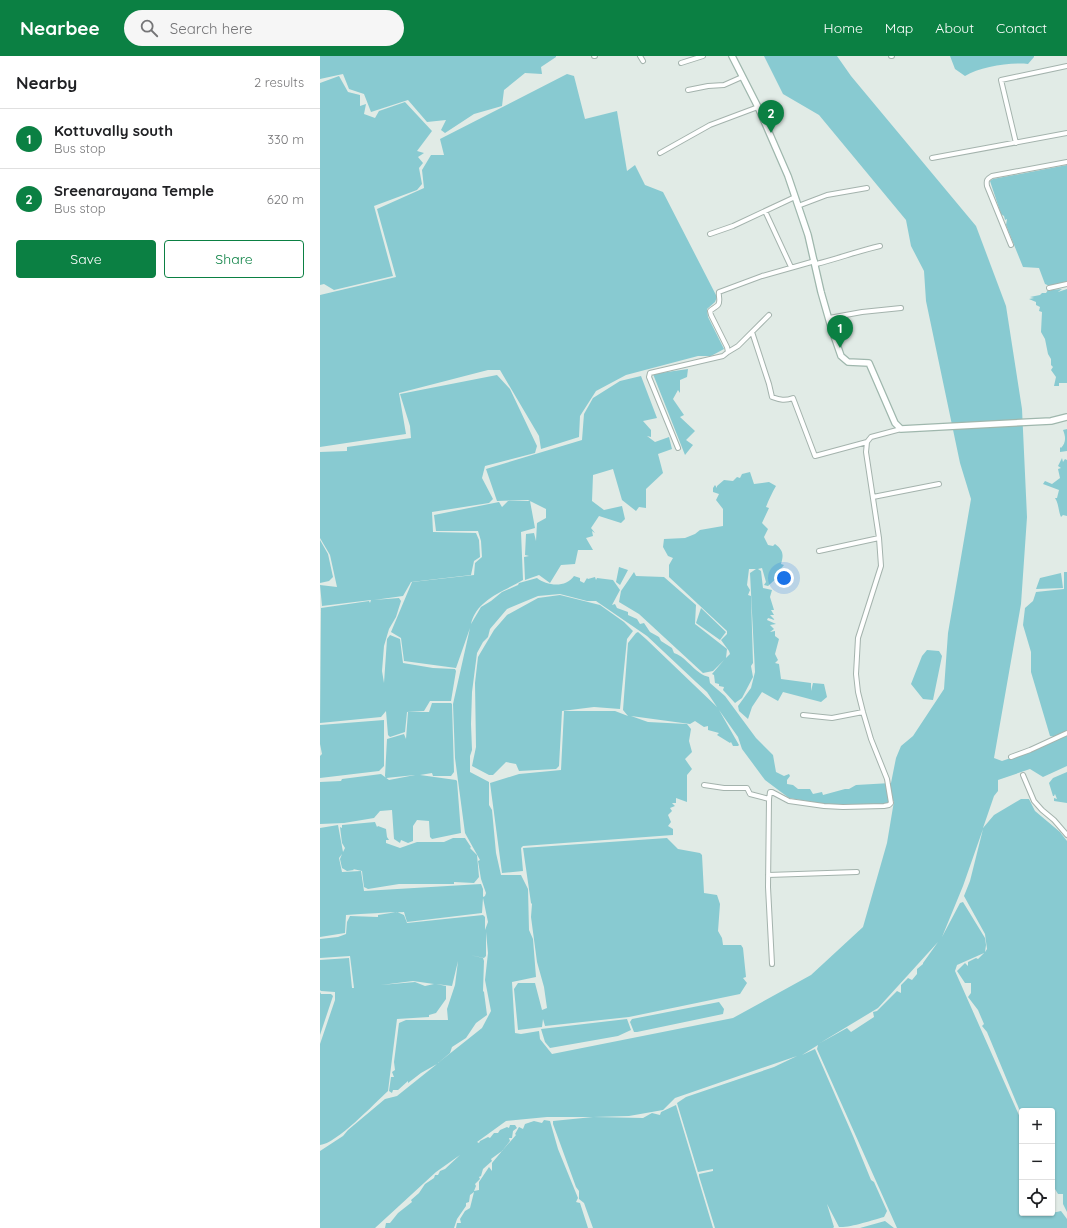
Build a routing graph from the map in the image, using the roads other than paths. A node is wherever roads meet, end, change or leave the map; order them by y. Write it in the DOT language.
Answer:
graph roads {
  1 [pos="640,56"];
  2 [pos="703,56"];
  3 [pos="732,56"];
  4 [pos="643,61"];
  5 [pos="681,63"];
  6 [pos="1067,66"];
  7 [pos="742,77"];
  8 [pos="688,90"];
  9 [pos="758,107"];
  10 [pos="1067,133"];
  11 [pos="1016,143"];
  12 [pos="660,153"];
  13 [pos="932,158"];
  14 [pos="1067,162"];
  15 [pos="867,188"];
  16 [pos="795,196"];
  17 [pos="798,206"];
  18 [pos="765,211"];
  19 [pos="710,234"];
  20 [pos="1011,245"];
  21 [pos="880,246"];
  22 [pos="815,263"];
  23 [pos="791,267"];
  24 [pos="1067,284"];
  25 [pos="1049,288"];
  26 [pos="900,308"];
  27 [pos="769,315"];
  28 [pos="829,318"];
  29 [pos="752,332"];
  30 [pos="728,352"];
  31 [pos="1067,417"];
  32 [pos="901,429"];
  33 [pos="867,442"];
  34 [pos="678,448"];
  35 [pos="939,484"];
  36 [pos="874,497"];
  37 [pos="879,538"];
  38 [pos="818,551"];
  39 [pos="863,712"];
  40 [pos="803,716"];
  41 [pos="1067,733"];
  42 [pos="1011,757"];
  43 [pos="1023,775"];
  44 [pos="704,784"];
  45 [pos="769,799"];
  46 [pos="1067,835"];
  47 [pos="857,872"];
  48 [pos="768,875"];
  49 [pos="772,964"];
  1 -- 4 [label="street"];
  2 -- 5 [label="street"];
  3 -- 7 [label="main road"];
  6 -- 11 [label="street"];
  7 -- 8 [label="street"];
  7 -- 9 [label="main road"];
  9 -- 12 [label="street"];
  9 -- 16 [label="main road"];
  10 -- 11 [label="street"];
  11 -- 13 [label="street"];
  14 -- 20 [label="street"];
  15 -- 17 [label="street"];
  16 -- 17 [label="main road"];
  16 -- 18 [label="street"];
  17 -- 22 [label="main road"];
  18 -- 19 [label="street"];
  18 -- 23 [label="street"];
  21 -- 22 [label="street"];
  22 -- 23 [label="street"];
  22 -- 28 [label="main road"];
  23 -- 30 [label="street"];
  24 -- 25 [label="street"];
  26 -- 28 [label="street"];
  27 -- 29 [label="street"];
  28 -- 32 [label="main road"];
  29 -- 30 [label="street"];
  29 -- 33 [label="street"];
  30 -- 34 [label="street"];
  31 -- 32 [label="main road"];
  32 -- 33 [label="street"];
  33 -- 36 [label="street"];
  35 -- 36 [label="street"];
  36 -- 37 [label="street"];
  37 -- 38 [label="street"];
  37 -- 39 [label="street"];
  39 -- 40 [label="street"];
  39 -- 45 [label="street"];
  41 -- 42 [label="street"];
  43 -- 46 [label="street"];
  44 -- 45 [label="street"];
  45 -- 48 [label="street"];
  47 -- 48 [label="street"];
  48 -- 49 [label="street"];
}
